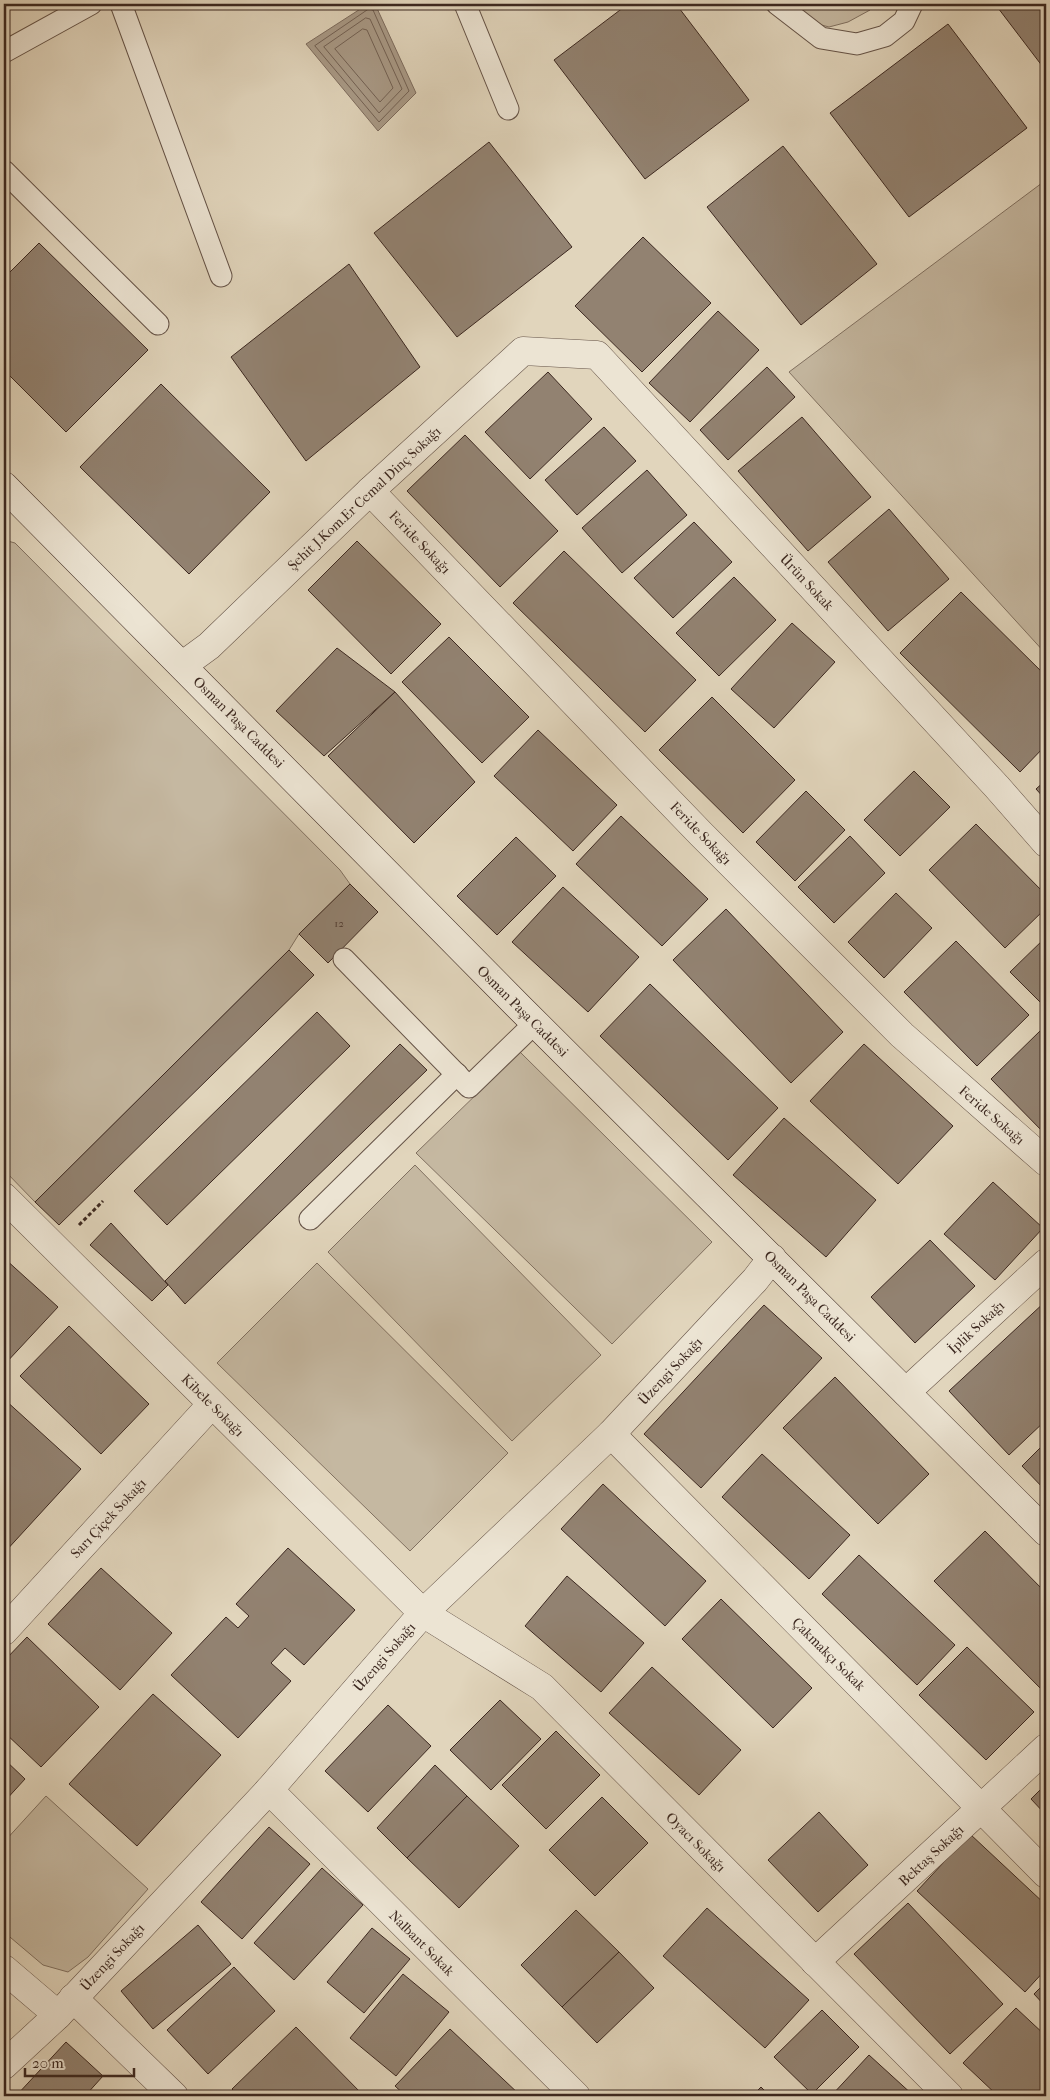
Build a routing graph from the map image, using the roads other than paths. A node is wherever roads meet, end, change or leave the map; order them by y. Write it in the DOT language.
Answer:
graph roads {
  1 [pos="91,4"];
  2 [pos="121,4"];
  3 [pos="465,4"];
  4 [pos="778,4"];
  5 [pos="912,4"];
  6 [pos="4,52"];
  7 [pos="508,109"];
  8 [pos="4,171"];
  9 [pos="221,276"];
  10 [pos="158,324"];
  11 [pos="552,353"];
  12 [pos="370,491"];
  13 [pos="6,494"];
  14 [pos="183,665"];
  15 [pos="1046,843"];
  16 [pos="344,959"];
  17 [pos="535,1023"];
  18 [pos="456,1074"];
  19 [pos="1046,1162"];
  20 [pos="4,1197"];
  21 [pos="310,1219"];
  22 [pos="772,1258"];
  23 [pos="1046,1263"];
  24 [pos="906,1392"];
  25 [pos="212,1404"];
  26 [pos="611,1434"];
  27 [pos="1046,1532"];
  28 [pos="423,1612"];
  29 [pos="4,1631"];
  30 [pos="1046,1748"];
  31 [pos="269,1790"];
  32 [pos="982,1808"];
  33 [pos="1046,1874"];
  34 [pos="816,1962"];
  35 [pos="4,1969"];
  36 [pos="66,2006"];
  37 [pos="4,2065"];
  38 [pos="174,2096"];
  39 [pos="576,2096"];
  40 [pos="949,2096"];
  1 -- 6 [label="lane"];
  2 -- 9 [label="lane"];
  3 -- 7 [label="lane"];
  4 -- 5 [label="lane"];
  8 -- 10 [label="lane"];
  11 -- 12 [label="street, Şehit J.Kom.Er Cemal Dinç Sokağı"];
  11 -- 15 [label="street, Ürün Sokak"];
  12 -- 14 [label="street, Şehit J.Kom.Er Cemal Dinç Sokağı"];
  12 -- 19 [label="street, Feride Sokağı"];
  13 -- 14 [label="street, Osman Paşa Caddesi"];
  14 -- 17 [label="street, Osman Paşa Caddesi"];
  16 -- 18 [label="lane"];
  17 -- 18 [label="lane"];
  17 -- 22 [label="street, Osman Paşa Caddesi"];
  18 -- 21 [label="lane"];
  20 -- 25 [label="street, Kibele Sokağı"];
  22 -- 24 [label="street, Osman Paşa Caddesi"];
  22 -- 26 [label="street, Üzengi Sokağı"];
  23 -- 24 [label="street, İplik Sokağı"];
  24 -- 27 [label="street, Osman Paşa Caddesi"];
  25 -- 28 [label="street, Kibele Sokağı"];
  25 -- 29 [label="street, Sarı Çiçek Sokağı"];
  26 -- 28 [label="street, Üzengi Sokağı"];
  26 -- 32 [label="street, Çakmakçı Sokak"];
  28 -- 31 [label="street, Üzengi Sokağı"];
  28 -- 34 [label="street, Oyacı Sokağı"];
  30 -- 32 [label="street, Bektaş Sokağı"];
  31 -- 36 [label="street, Üzengi Sokağı"];
  31 -- 39 [label="street, Nalbant Sokak"];
  32 -- 33 [label="street, Çakmakçı Sokak"];
  32 -- 34 [label="street, Bektaş Sokağı"];
  34 -- 40 [label="street, Oyacı Sokağı"];
  35 -- 36 [label="street"];
  36 -- 37 [label="street, Üzengi Sokağı"];
  36 -- 38 [label="street"];
}
